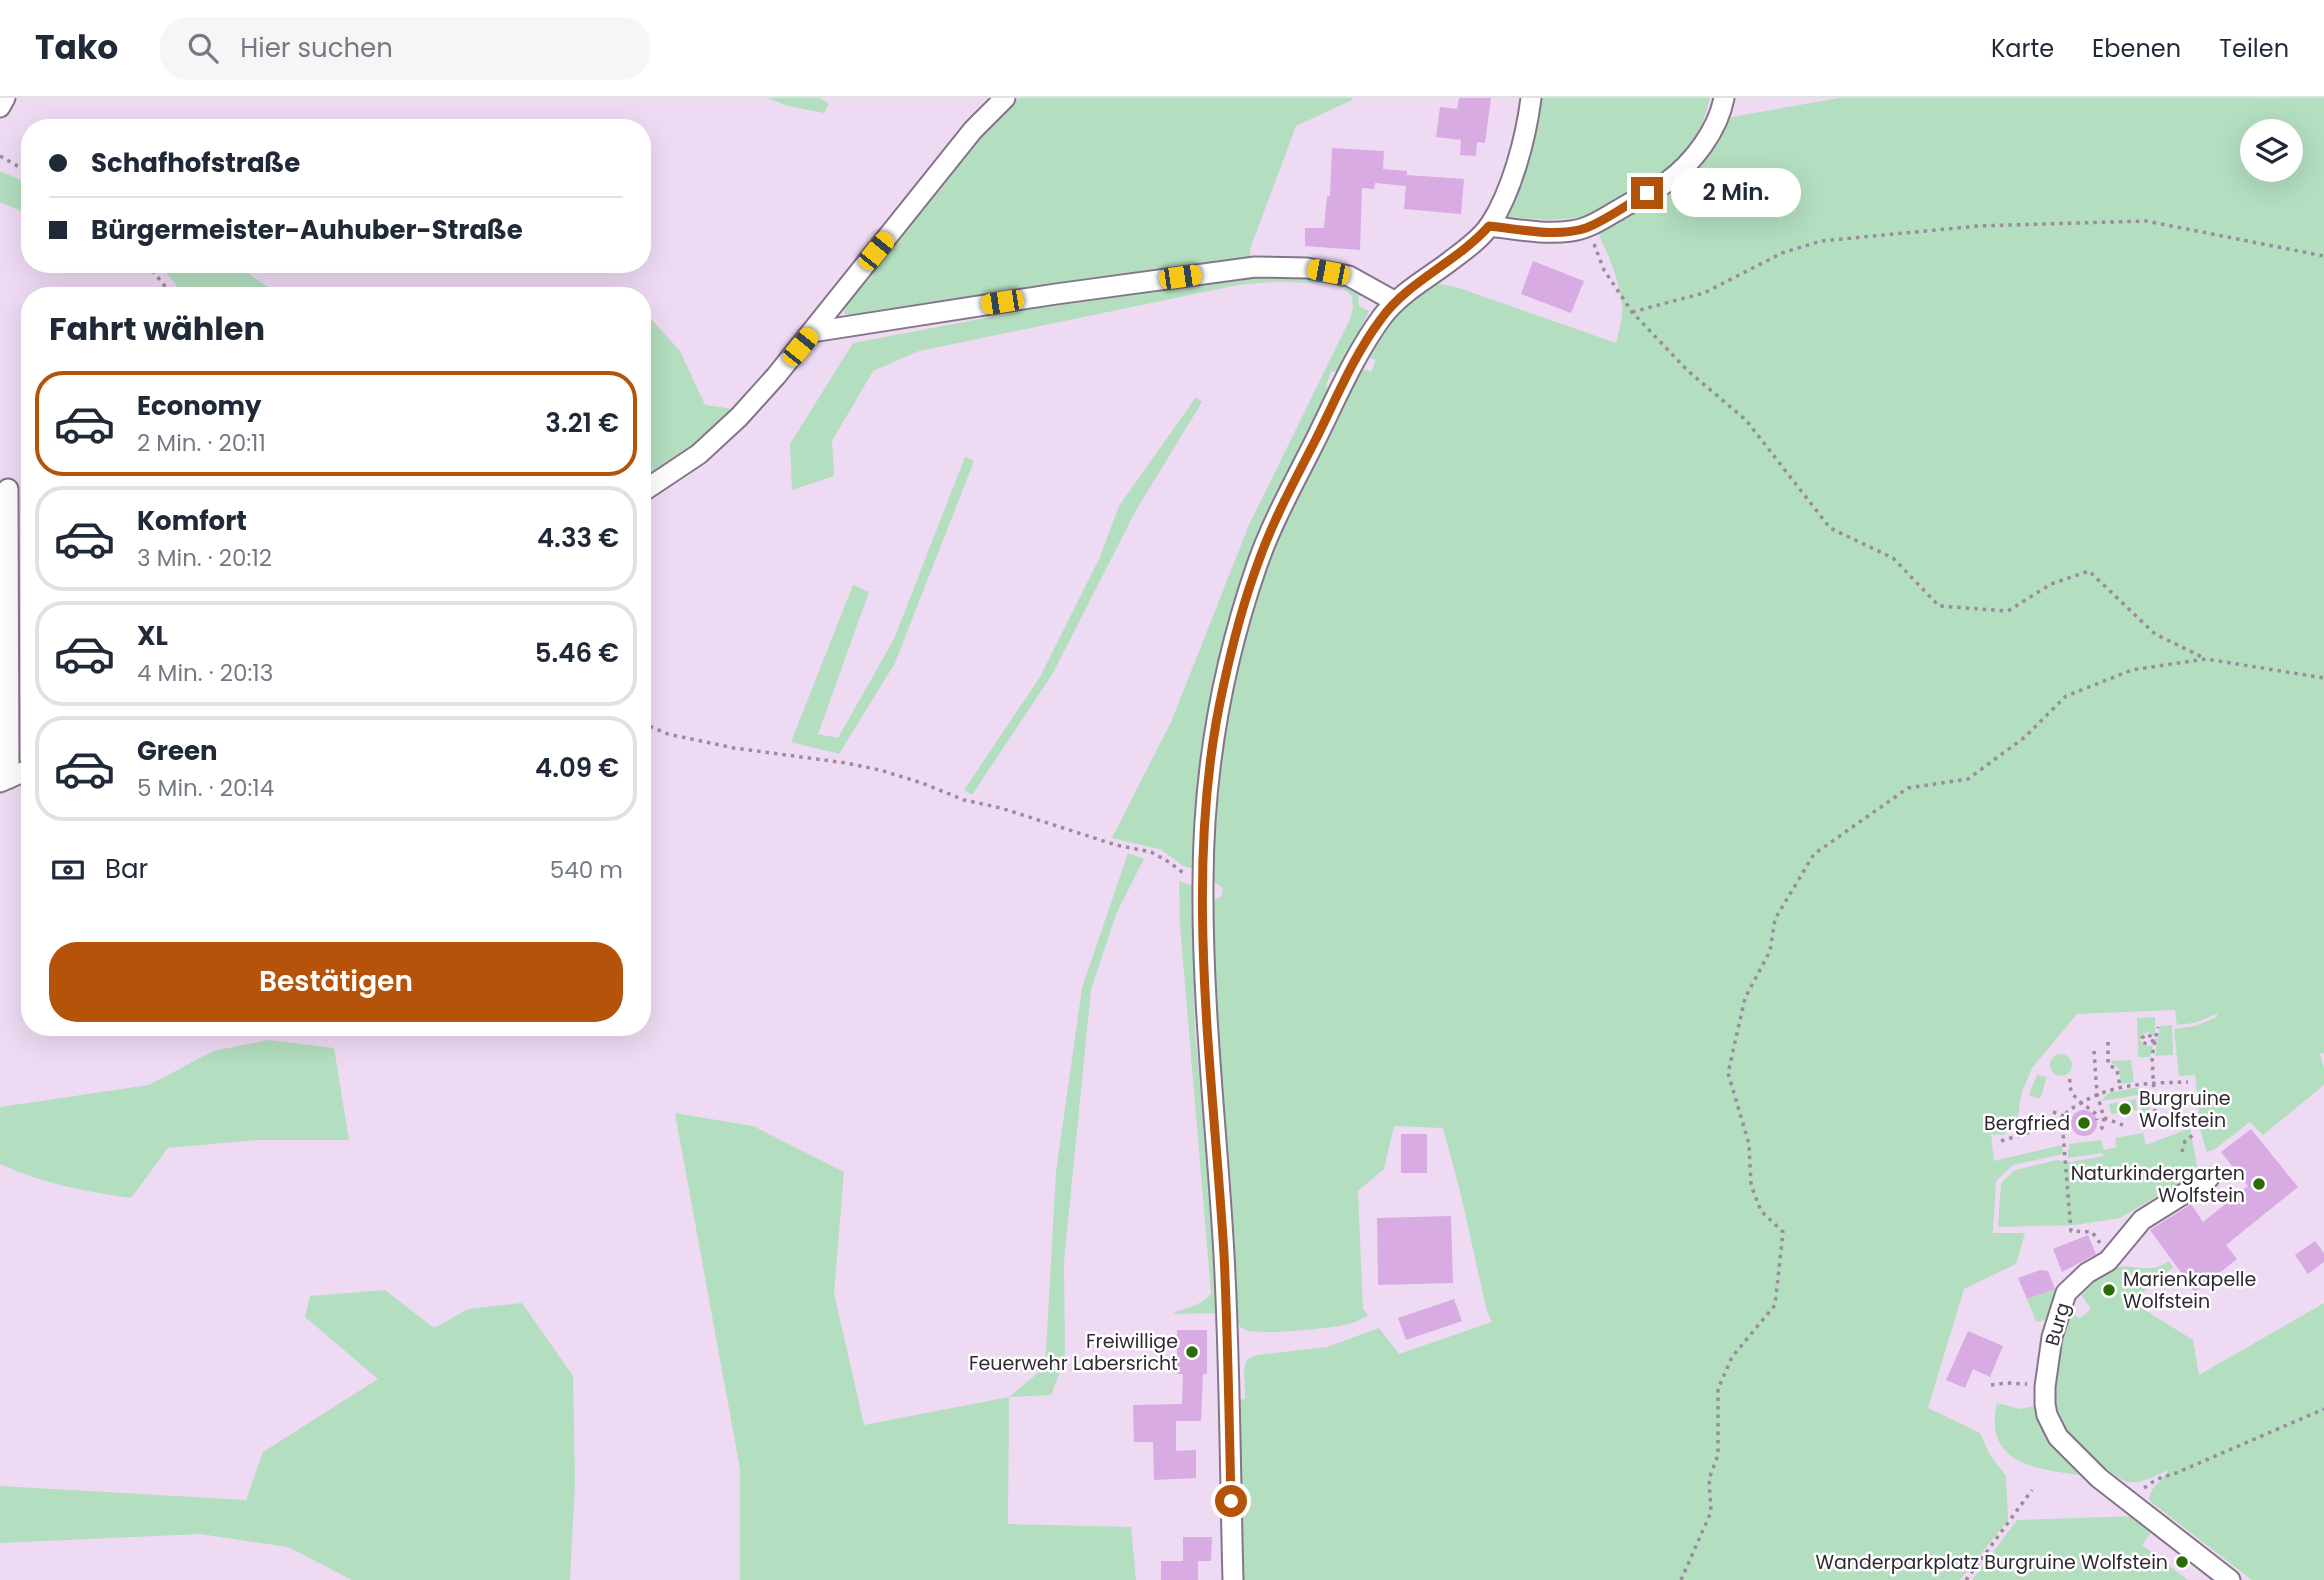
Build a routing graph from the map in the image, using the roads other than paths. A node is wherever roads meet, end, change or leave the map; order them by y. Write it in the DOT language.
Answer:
graph roads {
  1 [pos="5,98"];
  2 [pos="1005,98"];
  3 [pos="1531,98"];
  4 [pos="1724,98"];
  5 [pos="0,107"];
  6 [pos="1489,226"];
  7 [pos="1394,301"];
  8 [pos="812,332"];
  9 [pos="651,486"];
  10 [pos="8,489"];
  11 [pos="21,773"];
  12 [pos="4,780"];
  13 [pos="2209,1178"];
  14 [pos="1233,1580"];
  15 [pos="2230,1580"];
  1 -- 5 [label="street"];
  2 -- 8 [label="street"];
  3 -- 6 [label="street"];
  4 -- 6 [label="street"];
  6 -- 7 [label="street"];
  7 -- 8 [label="street"];
  7 -- 14 [label="street"];
  8 -- 9 [label="street"];
  10 -- 12 [label="street"];
  11 -- 12 [label="street"];
  13 -- 15 [label="street, Burg"];
}
